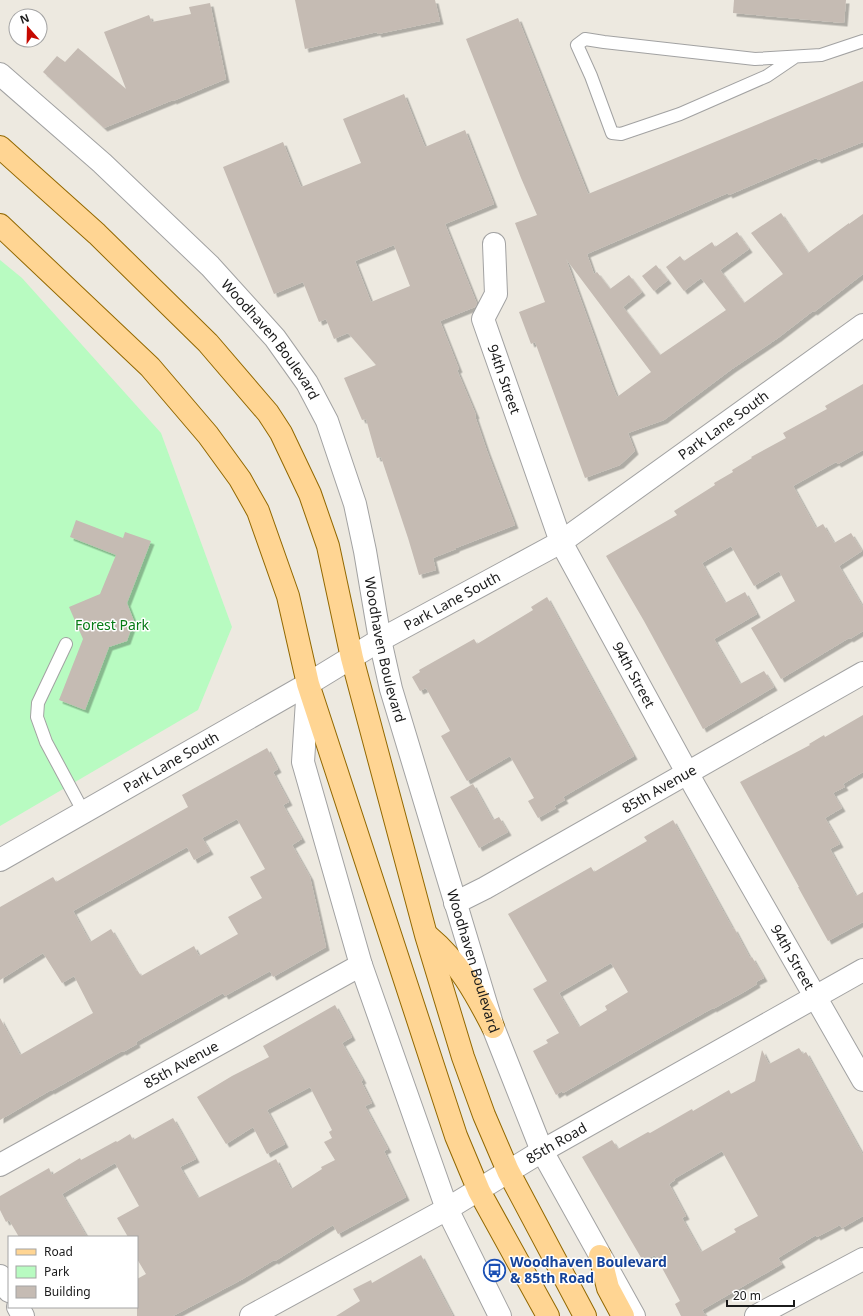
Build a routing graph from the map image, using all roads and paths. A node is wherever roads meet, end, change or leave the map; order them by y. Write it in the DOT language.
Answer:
graph roads {
  1 [pos="863,31"];
  2 [pos="859,42"];
  3 [pos="795,57"];
  4 [pos="0,74"];
  5 [pos="0,147"];
  6 [pos="0,225"];
  7 [pos="494,244"];
  8 [pos="863,325"];
  9 [pos="561,542"];
  10 [pos="380,640"];
  11 [pos="66,644"];
  12 [pos="352,658"];
  13 [pos="863,673"];
  14 [pos="308,684"];
  15 [pos="688,773"];
  16 [pos="83,811"];
  17 [pos="0,860"];
  18 [pos="455,903"];
  19 [pos="426,934"];
  20 [pos="362,965"];
  21 [pos="863,970"];
  22 [pos="817,997"];
  23 [pos="493,1026"];
  24 [pos="863,1080"];
  25 [pos="542,1150"];
  26 [pos="0,1165"];
  27 [pos="508,1171"];
  28 [pos="478,1191"];
  29 [pos="447,1209"];
  30 [pos="600,1256"];
  31 [pos="863,1259"];
  32 [pos="0,1276"];
  33 [pos="8,1289"];
  34 [pos="251,1316"];
  35 [pos="500,1316"];
  36 [pos="548,1316"];
  37 [pos="585,1316"];
  38 [pos="623,1316"];
  39 [pos="634,1316"];
  40 [pos="756,1316"];
  1 -- 2 [label="lane"];
  2 -- 3 [label="lane"];
  3 -- 3 [label="lane"];
  4 -- 10 [label="street, Woodhaven Boulevard"];
  5 -- 12 [label="main road"];
  6 -- 14 [label="main road"];
  7 -- 9 [label="street, 94th Street"];
  8 -- 9 [label="street, Park Lane South"];
  9 -- 10 [label="street, Park Lane South"];
  9 -- 15 [label="street, 94th Street"];
  10 -- 12 [label="street, Park Lane South"];
  10 -- 18 [label="street, Woodhaven Boulevard"];
  11 -- 16 [label="lane"];
  12 -- 14 [label="street, Park Lane South"];
  12 -- 19 [label="main road"];
  13 -- 15 [label="street, 85th Avenue"];
  14 -- 16 [label="street, Park Lane South"];
  14 -- 20 [label="street"];
  14 -- 28 [label="main road"];
  15 -- 18 [label="street, 85th Avenue"];
  15 -- 22 [label="street, 94th Street"];
  16 -- 17 [label="street, Park Lane South"];
  18 -- 23 [label="street, Woodhaven Boulevard"];
  19 -- 23 [label="main road"];
  19 -- 27 [label="main road"];
  20 -- 26 [label="street, 85th Avenue"];
  20 -- 29 [label="street"];
  21 -- 22 [label="street, 85th Road"];
  22 -- 24 [label="street, 94th Street"];
  22 -- 25 [label="street, 85th Road"];
  23 -- 25 [label="street, Woodhaven Boulevard"];
  25 -- 27 [label="street, 85th Road"];
  25 -- 30 [label="street, Woodhaven Boulevard"];
  27 -- 28 [label="street, 85th Road"];
  27 -- 37 [label="main road"];
  28 -- 29 [label="street, 85th Road"];
  28 -- 36 [label="main road"];
  29 -- 34 [label="street, 85th Road"];
  29 -- 35 [label="street"];
  30 -- 38 [label="main road"];
  30 -- 39 [label="street, Woodhaven Boulevard"];
  31 -- 40 [label="street"];
  32 -- 33 [label="street"];
}
